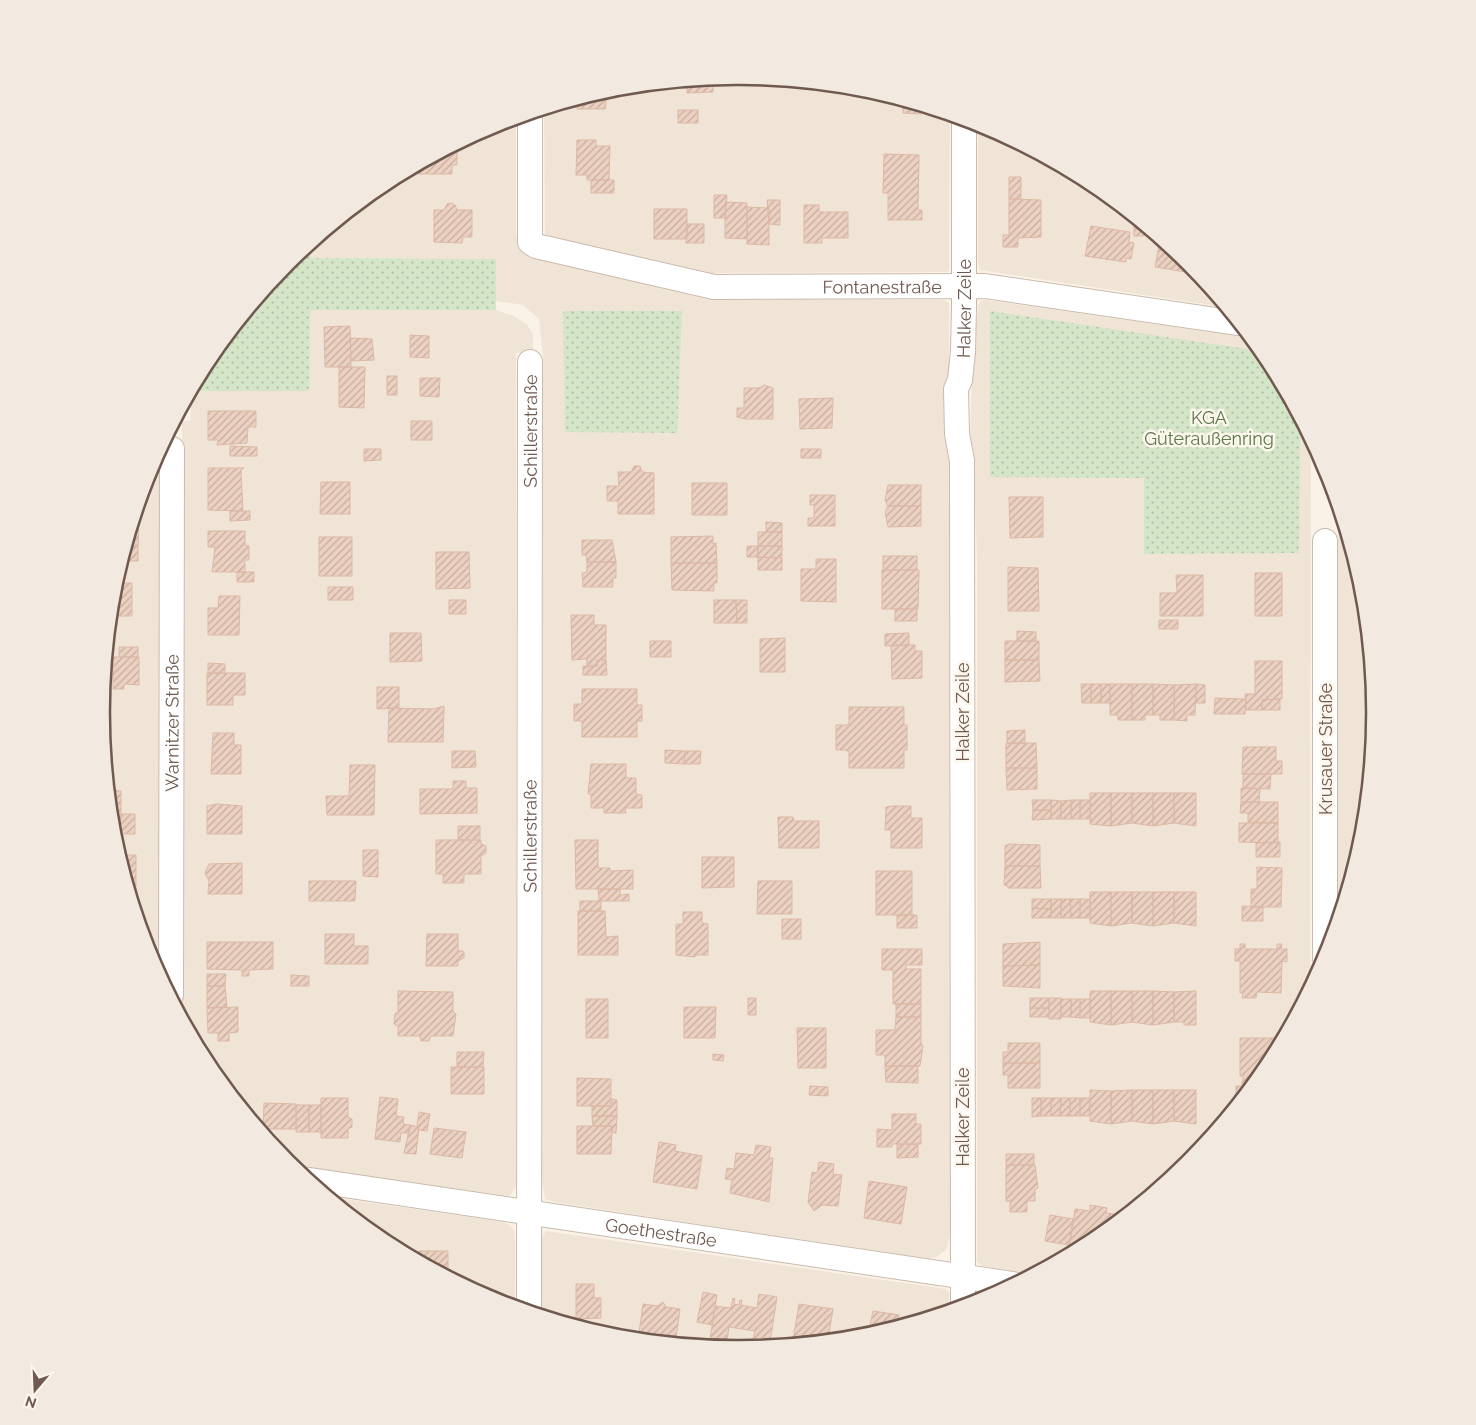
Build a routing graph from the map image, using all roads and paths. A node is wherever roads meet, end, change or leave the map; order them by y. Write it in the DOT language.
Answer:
graph roads {
  1 [pos="530,120"];
  2 [pos="964,127"];
  3 [pos="964,286"];
  4 [pos="1228,322"];
  5 [pos="530,362"];
  6 [pos="172,449"];
  7 [pos="1325,541"];
  8 [pos="1325,934"];
  9 [pos="171,981"];
  10 [pos="322,1182"];
  11 [pos="530,1214"];
  12 [pos="963,1276"];
  13 [pos="1000,1282"];
  14 [pos="963,1298"];
  15 [pos="530,1305"];
  1 -- 3 [label="street, Fontanestraße"];
  2 -- 3 [label="street, Halker Zeile"];
  3 -- 4 [label="street, Fontanestraße"];
  3 -- 12 [label="street, Halker Zeile"];
  5 -- 11 [label="street, Schillerstraße"];
  6 -- 9 [label="street, Warnitzer Straße"];
  7 -- 8 [label="street, Krusauer Straße"];
  10 -- 11 [label="street, Goethestraße"];
  11 -- 12 [label="street, Goethestraße"];
  11 -- 15 [label="street, Schillerstraße"];
  12 -- 13 [label="street, Goethestraße"];
  12 -- 14 [label="street, Halker Zeile"];
}
